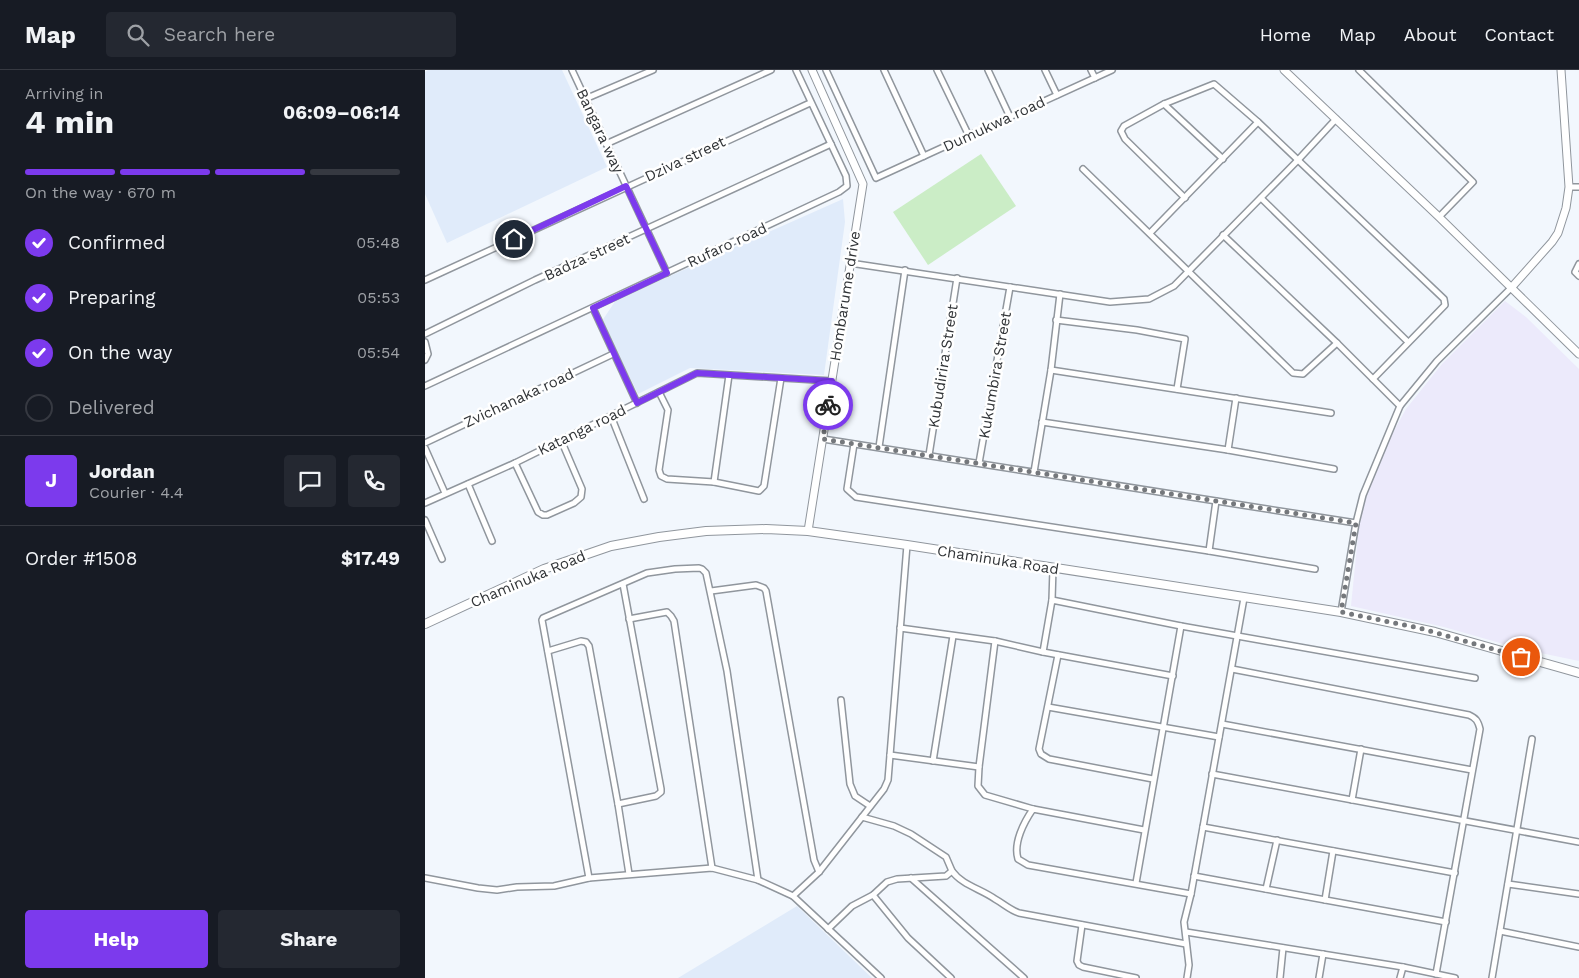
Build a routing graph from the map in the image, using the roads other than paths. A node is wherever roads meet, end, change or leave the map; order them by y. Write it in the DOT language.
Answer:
graph roads {
  1 [pos="572,70"];
  2 [pos="653,70"];
  3 [pos="771,70"];
  4 [pos="796,70"];
  5 [pos="812,70"];
  6 [pos="826,70"];
  7 [pos="884,70"];
  8 [pos="937,70"];
  9 [pos="988,70"];
  10 [pos="1045,70"];
  11 [pos="1091,70"];
  12 [pos="1112,70"];
  13 [pos="1284,70"];
  14 [pos="1359,70"];
  15 [pos="1561,70"];
  16 [pos="1095,78"];
  17 [pos="1057,95"];
  18 [pos="585,99"];
  19 [pos="810,103"];
  20 [pos="1164,104"];
  21 [pos="1010,117"];
  22 [pos="1336,118"];
  23 [pos="1258,122"];
  24 [pos="969,136"];
  25 [pos="606,144"];
  26 [pos="831,144"];
  27 [pos="924,156"];
  28 [pos="1223,159"];
  29 [pos="1298,160"];
  30 [pos="1083,169"];
  31 [pos="626,186"];
  32 [pos="1569,187"];
  33 [pos="1579,187"];
  34 [pos="1185,198"];
  35 [pos="1261,198"];
  36 [pos="1439,217"];
  37 [pos="646,230"];
  38 [pos="1150,233"];
  39 [pos="1223,235"];
  40 [pos="850,263"];
  41 [pos="1579,264"];
  42 [pos="905,270"];
  43 [pos="1189,271"];
  44 [pos="667,273"];
  45 [pos="1579,276"];
  46 [pos="957,278"];
  47 [pos="425,280"];
  48 [pos="1010,287"];
  49 [pos="1511,288"];
  50 [pos="1060,294"];
  51 [pos="593,308"];
  52 [pos="1056,320"];
  53 [pos="425,334"];
  54 [pos="425,342"];
  55 [pos="1408,342"];
  56 [pos="1337,343"];
  57 [pos="613,354"];
  58 [pos="1579,354"];
  59 [pos="425,360"];
  60 [pos="1051,370"];
  61 [pos="729,375"];
  62 [pos="781,378"];
  63 [pos="1373,379"];
  64 [pos="832,381"];
  65 [pos="425,386"];
  66 [pos="1177,389"];
  67 [pos="659,392"];
  68 [pos="1236,398"];
  69 [pos="637,403"];
  70 [pos="1401,406"];
  71 [pos="1331,413"];
  72 [pos="611,416"];
  73 [pos="1042,422"];
  74 [pos="823,439"];
  75 [pos="561,440"];
  76 [pos="425,443"];
  77 [pos="854,444"];
  78 [pos="425,448"];
  79 [pos="879,448"];
  80 [pos="1228,450"];
  81 [pos="929,455"];
  82 [pos="515,463"];
  83 [pos="979,463"];
  84 [pos="1334,469"];
  85 [pos="1034,472"];
  86 [pos="714,482"];
  87 [pos="468,484"];
  88 [pos="445,493"];
  89 [pos="644,499"];
  90 [pos="1216,501"];
  91 [pos="425,503"];
  92 [pos="425,520"];
  93 [pos="1356,523"];
  94 [pos="808,531"];
  95 [pos="492,541"];
  96 [pos="907,545"];
  97 [pos="1209,551"];
  98 [pos="442,559"];
  99 [pos="1053,568"];
  100 [pos="1315,569"];
  101 [pos="623,584"];
  102 [pos="711,591"];
  103 [pos="1244,598"];
  104 [pos="1052,600"];
  105 [pos="1341,612"];
  106 [pos="629,619"];
  107 [pos="425,624"];
  108 [pos="1181,626"];
  109 [pos="900,628"];
  110 [pos="1237,635"];
  111 [pos="953,636"];
  112 [pos="995,642"];
  113 [pos="548,651"];
  114 [pos="1043,652"];
  115 [pos="1058,655"];
  116 [pos="1232,669"];
  117 [pos="1579,672"];
  118 [pos="1173,676"];
  119 [pos="1475,678"];
  120 [pos="841,700"];
  121 [pos="1048,707"];
  122 [pos="1222,724"];
  123 [pos="1164,728"];
  124 [pos="1219,737"];
  125 [pos="1531,739"];
  126 [pos="1361,749"];
  127 [pos="890,755"];
  128 [pos="933,761"];
  129 [pos="979,767"];
  130 [pos="1473,770"];
  131 [pos="1212,774"];
  132 [pos="1153,779"];
  133 [pos="1352,800"];
  134 [pos="618,804"];
  135 [pos="870,806"];
  136 [pos="1033,809"];
  137 [pos="862,817"];
  138 [pos="1464,821"];
  139 [pos="1203,826"];
  140 [pos="1145,830"];
  141 [pos="1516,831"];
  142 [pos="1277,840"];
  143 [pos="1579,842"];
  144 [pos="1333,851"];
  145 [pos="712,868"];
  146 [pos="952,871"];
  147 [pos="819,872"];
  148 [pos="1455,873"];
  149 [pos="629,874"];
  150 [pos="1194,876"];
  151 [pos="425,878"];
  152 [pos="589,878"];
  153 [pos="911,878"];
  154 [pos="758,880"];
  155 [pos="1136,883"];
  156 [pos="1509,884"];
  157 [pos="1266,889"];
  158 [pos="1191,894"];
  159 [pos="1579,894"];
  160 [pos="873,895"];
  161 [pos="793,896"];
  162 [pos="1325,900"];
  163 [pos="1446,922"];
  164 [pos="1083,925"];
  165 [pos="828,929"];
  166 [pos="1500,931"];
  167 [pos="1186,932"];
  168 [pos="1186,944"];
  169 [pos="1579,947"];
  170 [pos="1283,948"];
  171 [pos="1323,954"];
  172 [pos="1403,967"];
  173 [pos="1436,974"];
  174 [pos="881,978"];
  175 [pos="951,978"];
  176 [pos="1024,978"];
  177 [pos="1136,978"];
  178 [pos="1187,978"];
  179 [pos="1281,978"];
  180 [pos="1319,978"];
  181 [pos="1400,978"];
  182 [pos="1455,978"];
  183 [pos="1492,978"];
  1 -- 18 [label="street, Bangara way"];
  2 -- 18 [label="street"];
  3 -- 25 [label="street"];
  4 -- 19 [label="street"];
  5 -- 40 [label="street, Hombarume drive"];
  6 -- 27 [label="street, Dumukwa road"];
  7 -- 27 [label="street"];
  8 -- 24 [label="street"];
  9 -- 21 [label="street"];
  10 -- 17 [label="street"];
  11 -- 16 [label="street"];
  12 -- 16 [label="street, Dumukwa road"];
  13 -- 22 [label="street"];
  14 -- 36 [label="street"];
  15 -- 32 [label="street"];
  16 -- 17 [label="street, Dumukwa road"];
  17 -- 21 [label="street, Dumukwa road"];
  18 -- 25 [label="street, Bangara way"];
  19 -- 26 [label="street"];
  19 -- 31 [label="street, Dziva street"];
  20 -- 23 [label="street"];
  20 -- 28 [label="street"];
  20 -- 34 [label="street"];
  21 -- 24 [label="street, Dumukwa road"];
  22 -- 29 [label="street"];
  22 -- 36 [label="street"];
  23 -- 28 [label="street"];
  23 -- 29 [label="street"];
  24 -- 27 [label="street, Dumukwa road"];
  25 -- 31 [label="street, Bangara way"];
  26 -- 37 [label="street, Badza street"];
  26 -- 44 [label="street, Rufaro road"];
  28 -- 34 [label="street"];
  29 -- 35 [label="street"];
  29 -- 55 [label="street"];
  30 -- 38 [label="street"];
  31 -- 37 [label="street, Bangara way"];
  31 -- 47 [label="street, Dziva street"];
  32 -- 33 [label="street"];
  32 -- 49 [label="street"];
  34 -- 38 [label="street"];
  35 -- 39 [label="street"];
  35 -- 55 [label="street"];
  36 -- 49 [label="street"];
  37 -- 44 [label="street, Bangara way"];
  37 -- 53 [label="street, Badza street"];
  38 -- 43 [label="street"];
  39 -- 43 [label="street"];
  39 -- 56 [label="street"];
  40 -- 42 [label="street"];
  40 -- 64 [label="street, Hombarume drive"];
  41 -- 45 [label="street"];
  42 -- 46 [label="street"];
  42 -- 79 [label="street"];
  43 -- 50 [label="street"];
  43 -- 56 [label="street"];
  44 -- 51 [label="street, Rufaro road"];
  46 -- 48 [label="street"];
  46 -- 81 [label="street, Kubudirira Street"];
  48 -- 50 [label="street"];
  48 -- 83 [label="street, Kukumbira Street"];
  49 -- 58 [label="street"];
  49 -- 70 [label="street"];
  50 -- 52 [label="street"];
  51 -- 57 [label="street"];
  51 -- 65 [label="street, Rufaro road"];
  52 -- 60 [label="street"];
  52 -- 66 [label="street"];
  54 -- 59 [label="street"];
  55 -- 63 [label="street"];
  56 -- 63 [label="street"];
  57 -- 69 [label="street"];
  57 -- 76 [label="street, Zvichanaka road"];
  60 -- 66 [label="street"];
  60 -- 73 [label="street"];
  61 -- 62 [label="street, Katanga road"];
  61 -- 67 [label="street, Katanga road"];
  61 -- 86 [label="street"];
  62 -- 64 [label="street, Katanga road"];
  62 -- 86 [label="street"];
  63 -- 70 [label="street"];
  64 -- 74 [label="street, Hombarume drive"];
  66 -- 68 [label="street"];
  67 -- 69 [label="street, Katanga road"];
  67 -- 86 [label="street"];
  68 -- 71 [label="street"];
  68 -- 80 [label="street"];
  69 -- 72 [label="street, Katanga road"];
  70 -- 93 [label="street"];
  72 -- 75 [label="street, Katanga road"];
  72 -- 89 [label="street"];
  73 -- 80 [label="street"];
  73 -- 85 [label="street"];
  74 -- 77 [label="street"];
  74 -- 94 [label="street, Hombarume drive"];
  75 -- 82 [label="street, Katanga road"];
  75 -- 82 [label="street"];
  77 -- 79 [label="street"];
  77 -- 97 [label="street"];
  78 -- 88 [label="street"];
  79 -- 81 [label="street"];
  80 -- 84 [label="street"];
  81 -- 83 [label="street"];
  82 -- 87 [label="street, Katanga road"];
  83 -- 85 [label="street"];
  85 -- 90 [label="street"];
  87 -- 88 [label="street, Katanga road"];
  87 -- 95 [label="street"];
  88 -- 91 [label="street, Katanga road"];
  90 -- 93 [label="street"];
  90 -- 97 [label="street"];
  92 -- 98 [label="street"];
  93 -- 105 [label="street"];
  94 -- 96 [label="main road, Chaminuka Road"];
  94 -- 107 [label="main road, Chaminuka Road"];
  96 -- 99 [label="main road, Chaminuka Road"];
  96 -- 109 [label="street"];
  97 -- 100 [label="street"];
  99 -- 103 [label="main road, Chaminuka Road"];
  99 -- 104 [label="street"];
  101 -- 102 [label="street"];
  101 -- 106 [label="street"];
  101 -- 113 [label="street"];
  102 -- 147 [label="street"];
  102 -- 154 [label="street"];
  103 -- 105 [label="main road, Chaminuka Road"];
  103 -- 110 [label="street"];
  104 -- 108 [label="street"];
  104 -- 114 [label="street"];
  105 -- 117 [label="main road, Chaminuka Road"];
  106 -- 134 [label="street"];
  106 -- 145 [label="street"];
  108 -- 110 [label="street"];
  108 -- 118 [label="street"];
  109 -- 111 [label="street"];
  109 -- 127 [label="street"];
  110 -- 116 [label="street"];
  110 -- 119 [label="street"];
  111 -- 112 [label="street"];
  111 -- 128 [label="street"];
  112 -- 114 [label="street"];
  112 -- 129 [label="street"];
  113 -- 134 [label="street"];
  113 -- 152 [label="street"];
  114 -- 115 [label="street"];
  115 -- 118 [label="street"];
  115 -- 121 [label="street"];
  116 -- 122 [label="street"];
  116 -- 130 [label="street"];
  118 -- 123 [label="street"];
  120 -- 135 [label="street"];
  121 -- 123 [label="street"];
  121 -- 132 [label="street"];
  122 -- 124 [label="street"];
  122 -- 126 [label="street"];
  123 -- 124 [label="street"];
  123 -- 132 [label="street"];
  124 -- 131 [label="street"];
  125 -- 141 [label="street"];
  126 -- 130 [label="street"];
  126 -- 133 [label="street"];
  127 -- 128 [label="street"];
  127 -- 135 [label="street"];
  128 -- 129 [label="street"];
  129 -- 136 [label="street"];
  130 -- 138 [label="street"];
  131 -- 133 [label="street"];
  131 -- 139 [label="street"];
  132 -- 140 [label="street"];
  133 -- 138 [label="street"];
  134 -- 149 [label="street"];
  135 -- 137 [label="street"];
  136 -- 140 [label="street"];
  136 -- 155 [label="street"];
  137 -- 146 [label="street"];
  137 -- 147 [label="street"];
  138 -- 141 [label="street"];
  138 -- 148 [label="street"];
  139 -- 142 [label="street"];
  139 -- 150 [label="street"];
  140 -- 155 [label="street"];
  141 -- 143 [label="street"];
  141 -- 156 [label="street"];
  142 -- 144 [label="street"];
  142 -- 157 [label="street"];
  144 -- 148 [label="street"];
  144 -- 162 [label="street"];
  145 -- 149 [label="street"];
  145 -- 154 [label="street"];
  146 -- 153 [label="street"];
  146 -- 164 [label="street"];
  147 -- 161 [label="street"];
  148 -- 163 [label="street"];
  149 -- 152 [label="street"];
  150 -- 157 [label="street"];
  150 -- 158 [label="street"];
  151 -- 152 [label="street"];
  153 -- 160 [label="street"];
  153 -- 176 [label="street"];
  154 -- 161 [label="street"];
  155 -- 158 [label="street"];
  156 -- 159 [label="street"];
  156 -- 166 [label="street"];
  157 -- 162 [label="street"];
  158 -- 167 [label="street"];
  160 -- 165 [label="street"];
  160 -- 175 [label="street"];
  161 -- 165 [label="street"];
  162 -- 163 [label="street"];
  163 -- 173 [label="street"];
  164 -- 168 [label="street"];
  164 -- 177 [label="street"];
  165 -- 174 [label="street"];
  166 -- 169 [label="street"];
  166 -- 183 [label="street"];
  167 -- 168 [label="street"];
  167 -- 170 [label="street"];
  168 -- 178 [label="street"];
  170 -- 171 [label="street"];
  170 -- 179 [label="street"];
  171 -- 172 [label="street"];
  171 -- 180 [label="street"];
  172 -- 173 [label="street"];
  172 -- 181 [label="street"];
  173 -- 182 [label="street"];
}
